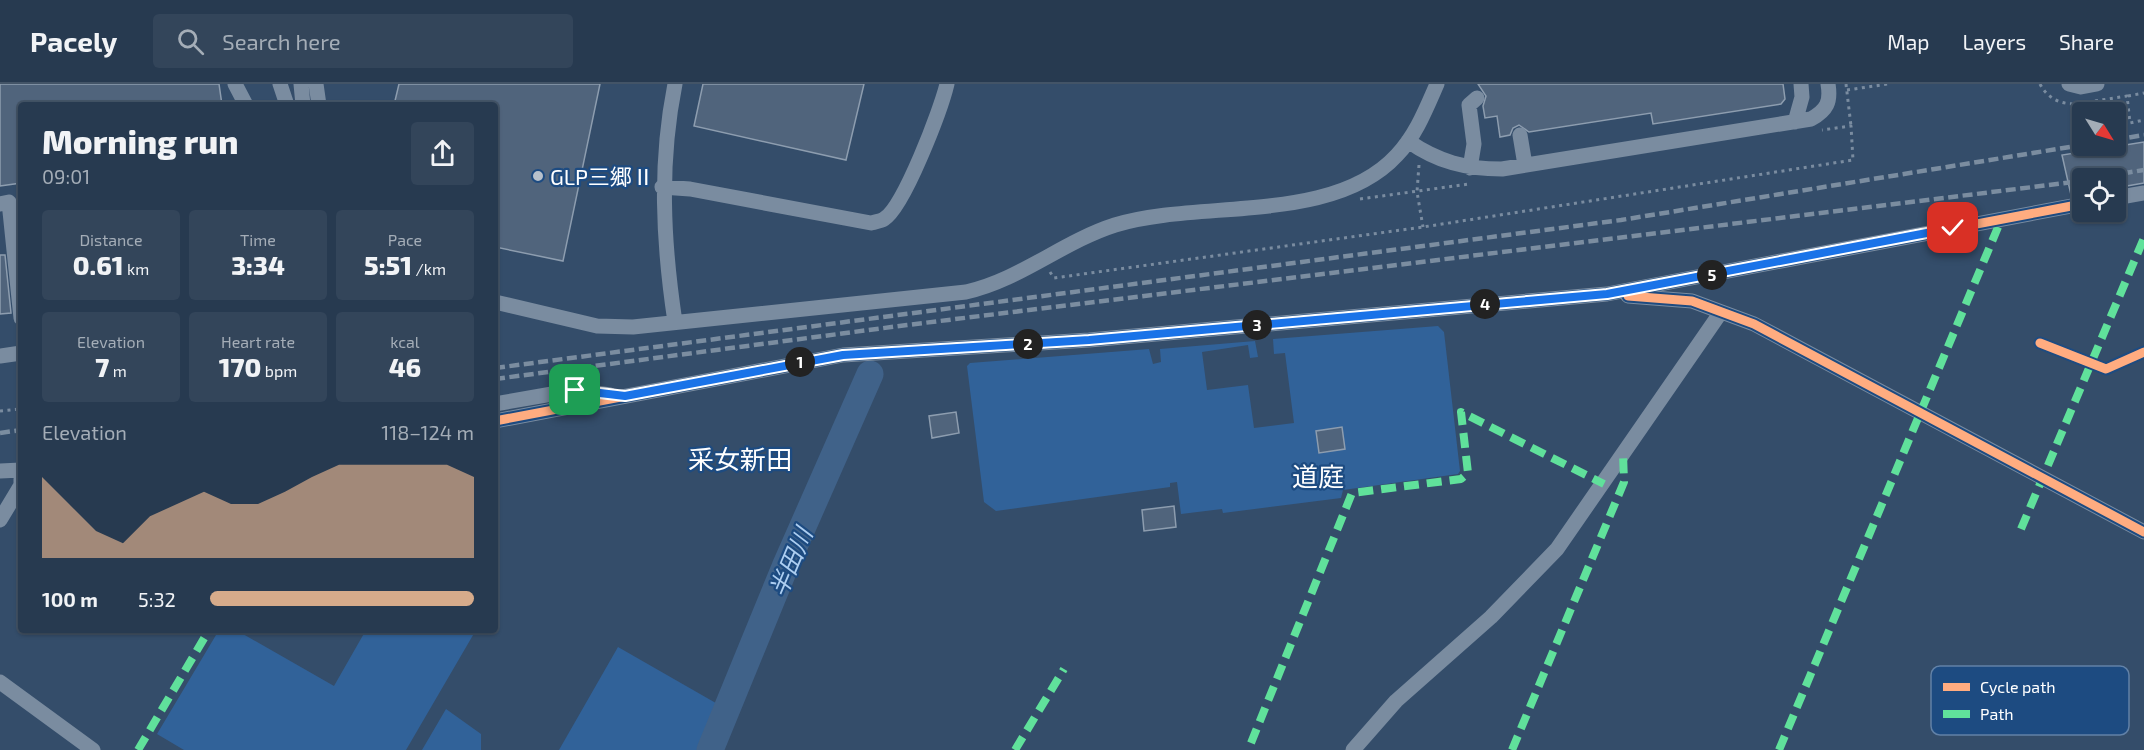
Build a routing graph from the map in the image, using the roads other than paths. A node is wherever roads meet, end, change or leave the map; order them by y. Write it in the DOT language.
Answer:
graph roads {
  1 [pos="235,84"];
  2 [pos="280,84"];
  3 [pos="301,84"];
  4 [pos="316,84"];
  5 [pos="675,84"];
  6 [pos="947,84"];
  7 [pos="1437,84"];
  8 [pos="1801,84"];
  9 [pos="1828,84"];
  10 [pos="2069,84"];
  11 [pos="2097,84"];
  12 [pos="1477,98"];
  13 [pos="244,102"];
  14 [pos="286,102"];
  15 [pos="303,102"];
  16 [pos="319,102"];
  17 [pos="1795,122"];
  18 [pos="1520,135"];
  19 [pos="1408,141"];
  20 [pos="1525,165"];
  21 [pos="1470,168"];
  22 [pos="662,187"];
  23 [pos="2144,193"];
  24 [pos="2126,196"];
  25 [pos="0,204"];
  26 [pos="2072,206"];
  27 [pos="18,289"];
  28 [pos="1607,294"];
  29 [pos="498,303"];
  30 [pos="1721,312"];
  31 [pos="675,322"];
  32 [pos="18,354"];
  33 [pos="0,356"];
  34 [pos="625,396"];
  35 [pos="498,403"];
  36 [pos="498,420"];
  37 [pos="18,470"];
  38 [pos="0,471"];
  39 [pos="18,490"];
  40 [pos="0,520"];
  41 [pos="2144,532"];
  42 [pos="0,682"];
  43 [pos="93,750"];
  44 [pos="1353,750"];
  1 -- 13 [label="street"];
  2 -- 14 [label="street"];
  3 -- 15 [label="street"];
  4 -- 16 [label="street"];
  5 -- 22 [label="street"];
  6 -- 22 [label="street"];
  7 -- 19 [label="street"];
  8 -- 17 [label="street"];
  9 -- 17 [label="street"];
  10 -- 11 [label="street"];
  12 -- 21 [label="street"];
  17 -- 20 [label="street"];
  18 -- 20 [label="street"];
  19 -- 21 [label="street"];
  19 -- 31 [label="street"];
  20 -- 21 [label="street"];
  22 -- 31 [label="street"];
  23 -- 24 [label="street"];
  25 -- 27 [label="street"];
  26 -- 28 [label="street"];
  28 -- 30 [label="street"];
  28 -- 34 [label="street"];
  29 -- 31 [label="street"];
  30 -- 41 [label="street"];
  30 -- 44 [label="street"];
  32 -- 33 [label="street"];
  34 -- 35 [label="street"];
  34 -- 36 [label="street"];
  37 -- 38 [label="street"];
  39 -- 40 [label="street"];
  42 -- 43 [label="street"];
}
